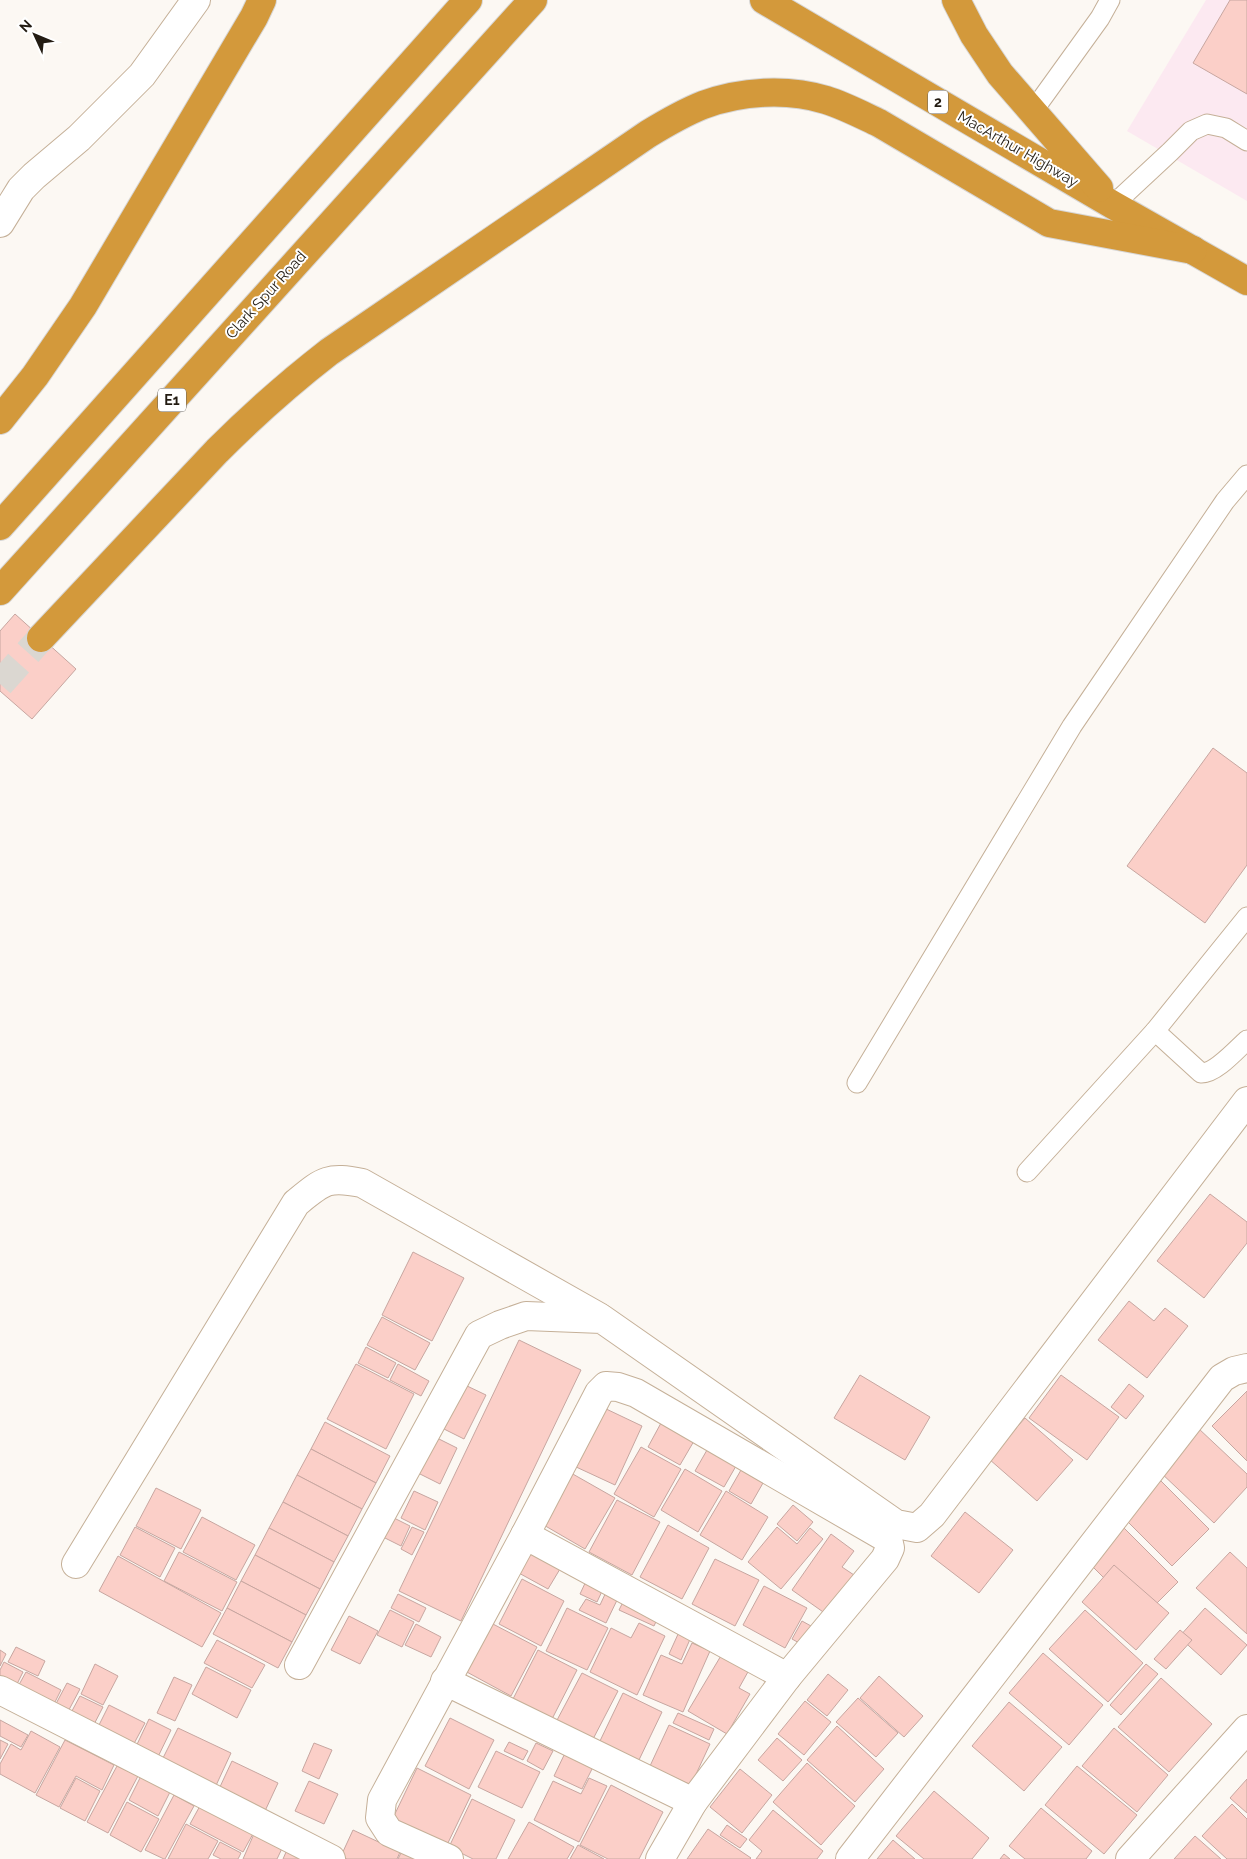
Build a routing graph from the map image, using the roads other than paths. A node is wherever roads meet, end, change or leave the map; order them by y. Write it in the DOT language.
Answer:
graph roads {
  1 [pos="196,0"];
  2 [pos="262,0"];
  3 [pos="468,0"];
  4 [pos="534,0"];
  5 [pos="764,0"];
  6 [pos="956,0"];
  7 [pos="1110,0"];
  8 [pos="1033,111"];
  9 [pos="1247,141"];
  10 [pos="1113,205"];
  11 [pos="0,223"];
  12 [pos="1193,250"];
  13 [pos="1247,281"];
  14 [pos="0,420"];
  15 [pos="1247,475"];
  16 [pos="0,526"];
  17 [pos="0,591"];
  18 [pos="41,638"];
  19 [pos="1247,917"];
  20 [pos="1155,1031"];
  21 [pos="1247,1040"];
  22 [pos="857,1083"];
  23 [pos="1247,1102"];
  24 [pos="1027,1172"];
  25 [pos="602,1320"];
  26 [pos="1247,1368"];
  27 [pos="525,1535"];
  28 [pos="76,1564"];
  29 [pos="299,1665"];
  30 [pos="787,1677"];
  31 [pos="445,1681"];
  32 [pos="0,1690"];
  33 [pos="1247,1729"];
  34 [pos="693,1802"];
  35 [pos="331,1859"];
  36 [pos="449,1859"];
  37 [pos="660,1859"];
  38 [pos="850,1859"];
  39 [pos="1130,1859"];
  1 -- 11 [label="street"];
  2 -- 14 [label="highway"];
  3 -- 16 [label="highway"];
  4 -- 17 [label="highway, Clark Spur Road / E1"];
  5 -- 10 [label="highway, MacArthur Highway / 2"];
  6 -- 8 [label="highway"];
  7 -- 8 [label="lane"];
  8 -- 10 [label="highway"];
  9 -- 10 [label="lane"];
  10 -- 12 [label="highway, MacArthur Highway / 2"];
  12 -- 13 [label="highway, MacArthur Highway / 2"];
  12 -- 18 [label="highway"];
  15 -- 22 [label="lane"];
  19 -- 20 [label="lane"];
  20 -- 21 [label="lane"];
  20 -- 24 [label="lane"];
  23 -- 25 [label="street"];
  25 -- 28 [label="street"];
  25 -- 29 [label="street"];
  26 -- 38 [label="street"];
  27 -- 30 [label="street"];
  27 -- 30 [label="street"];
  27 -- 31 [label="street"];
  30 -- 34 [label="street"];
  31 -- 34 [label="street"];
  31 -- 36 [label="street"];
  32 -- 35 [label="street"];
  33 -- 39 [label="street"];
  34 -- 37 [label="street"];
}
